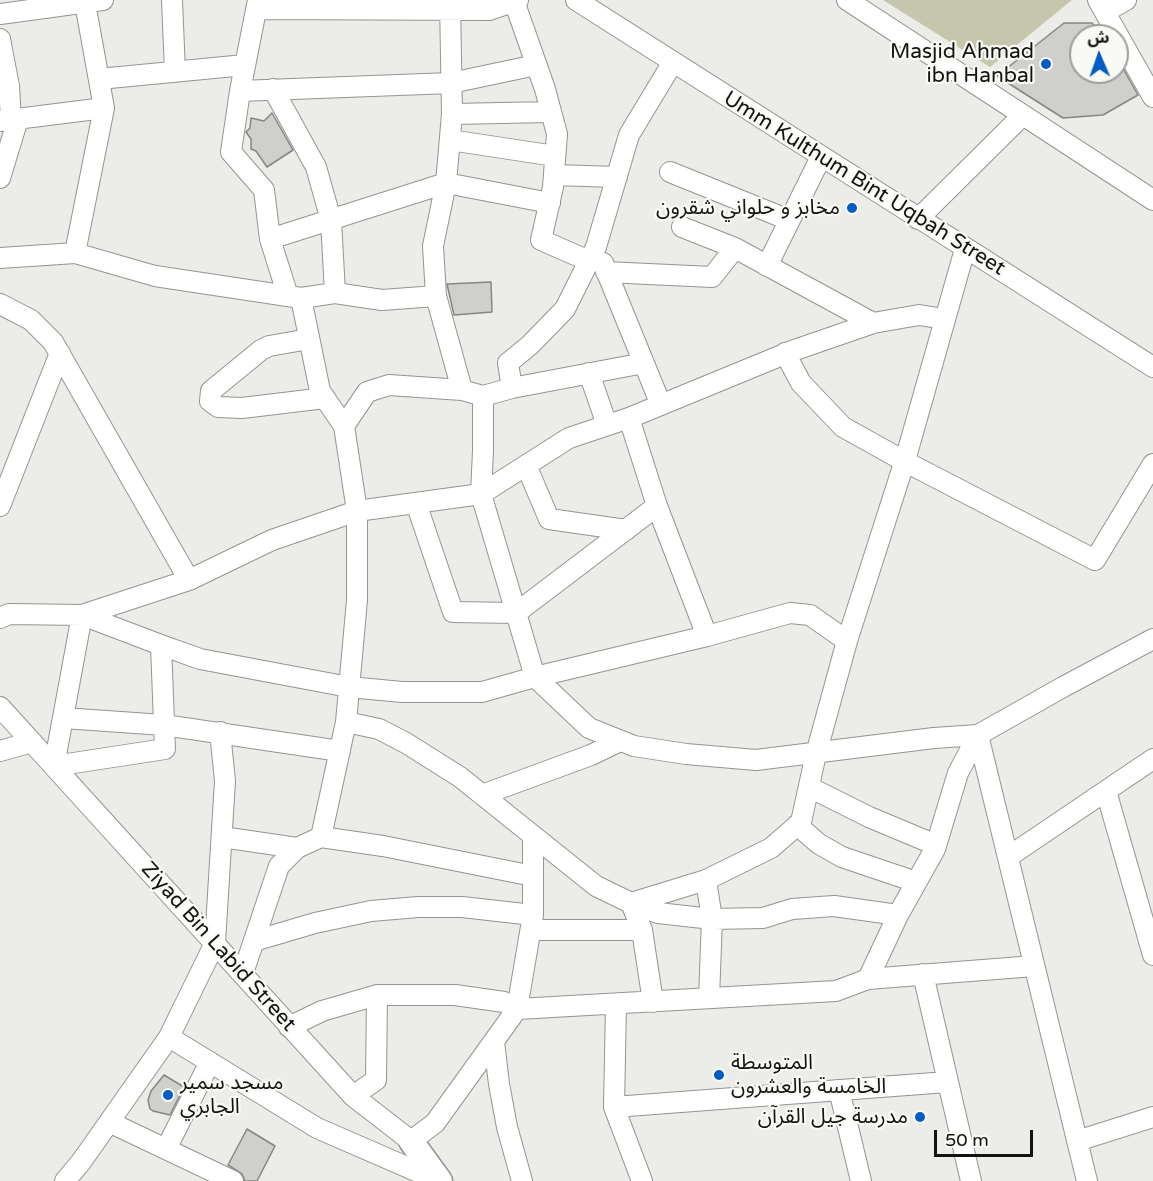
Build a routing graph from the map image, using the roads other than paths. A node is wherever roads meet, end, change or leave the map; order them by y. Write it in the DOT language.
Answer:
graph roads {
  1 [pos="172,0"];
  2 [pos="576,0"];
  3 [pos="848,0"];
  4 [pos="1126,0"];
  5 [pos="516,1"];
  6 [pos="94,2"];
  7 [pos="257,4"];
  8 [pos="450,5"];
  9 [pos="1102,6"];
  10 [pos="0,14"];
  11 [pos="0,39"];
  12 [pos="673,62"];
  13 [pos="245,65"];
  14 [pos="536,65"];
  15 [pos="175,72"];
  16 [pos="99,79"];
  17 [pos="451,83"];
  18 [pos="273,89"];
  19 [pos="240,91"];
  20 [pos="1153,97"];
  21 [pos="104,108"];
  22 [pos="551,112"];
  23 [pos="452,114"];
  24 [pos="1023,115"];
  25 [pos="10,120"];
  26 [pos="450,140"];
  27 [pos="821,157"];
  28 [pos="554,165"];
  29 [pos="670,172"];
  30 [pos="617,177"];
  31 [pos="0,178"];
  32 [pos="446,183"];
  33 [pos="1153,200"];
  34 [pos="549,203"];
  35 [pos="918,219"];
  36 [pos="331,220"];
  37 [pos="789,220"];
  38 [pos="682,227"];
  39 [pos="270,239"];
  40 [pos="735,248"];
  41 [pos="965,249"];
  42 [pos="75,253"];
  43 [pos="593,254"];
  44 [pos="0,258"];
  45 [pos="767,266"];
  46 [pos="606,272"];
  47 [pos="335,293"];
  48 [pos="436,296"];
  49 [pos="294,297"];
  50 [pos="0,304"];
  51 [pos="944,319"];
  52 [pos="873,323"];
  53 [pos="309,339"];
  54 [pos="60,353"];
  55 [pos="785,353"];
  56 [pos="644,363"];
  57 [pos="1153,367"];
  58 [pos="589,374"];
  59 [pos="512,388"];
  60 [pos="462,390"];
  61 [pos="483,396"];
  62 [pos="325,398"];
  63 [pos="661,405"];
  64 [pos="629,418"];
  65 [pos="607,425"];
  66 [pos="344,426"];
  67 [pos="904,461"];
  68 [pos="1153,464"];
  69 [pos="526,465"];
  70 [pos="481,494"];
  71 [pos="416,503"];
  72 [pos="0,506"];
  73 [pos="657,506"];
  74 [pos="357,511"];
  75 [pos="626,530"];
  76 [pos="189,580"];
  77 [pos="516,613"];
  78 [pos="82,615"];
  79 [pos="0,618"];
  80 [pos="707,636"];
  81 [pos="1153,639"];
  82 [pos="847,641"];
  83 [pos="161,645"];
  84 [pos="535,677"];
  85 [pos="349,687"];
  86 [pos="0,707"];
  87 [pos="63,718"];
  88 [pos="346,722"];
  89 [pos="164,725"];
  90 [pos="220,732"];
  91 [pos="978,735"];
  92 [pos="620,741"];
  93 [pos="32,742"];
  94 [pos="0,751"];
  95 [pos="339,751"];
  96 [pos="816,754"];
  97 [pos="1153,759"];
  98 [pos="54,766"];
  99 [pos="809,787"];
  100 [pos="1106,791"];
  101 [pos="482,795"];
  102 [pos="797,825"];
  103 [pos="222,837"];
  104 [pos="321,837"];
  105 [pos="533,837"];
  106 [pos="936,845"];
  107 [pos="297,848"];
  108 [pos="1008,857"];
  109 [pos="533,876"];
  110 [pos="706,880"];
  111 [pos="916,882"];
  112 [pos="631,903"];
  113 [pos="898,915"];
  114 [pos="712,919"];
  115 [pos="532,923"];
  116 [pos="642,930"];
  117 [pos="254,940"];
  118 [pos="215,943"];
  119 [pos="1153,955"];
  120 [pos="1034,966"];
  121 [pos="243,973"];
  122 [pos="923,974"];
  123 [pos="868,979"];
  124 [pos="377,995"];
  125 [pos="709,998"];
  126 [pos="652,1002"];
  127 [pos="616,1004"];
  128 [pos="517,1009"];
  129 [pos="289,1027"];
  130 [pos="169,1037"];
  131 [pos="494,1042"];
  132 [pos="210,1062"];
  133 [pos="947,1082"];
  134 [pos="839,1090"];
  135 [pos="353,1096"];
  136 [pos="614,1107"];
  137 [pos="1153,1117"];
  138 [pos="109,1122"];
  139 [pos="411,1141"];
  140 [pos="1077,1141"];
  141 [pos="166,1149"];
  142 [pos="65,1181"];
  143 [pos="233,1181"];
  144 [pos="439,1181"];
  145 [pos="522,1181"];
  146 [pos="642,1181"];
  147 [pos="861,1181"];
  148 [pos="971,1181"];
  149 [pos="1087,1181"];
  1 -- 15 [label="street"];
  2 -- 12 [label="street, Umm Kulthum Bint Uqbah Street"];
  3 -- 24 [label="street"];
  4 -- 9 [label="street"];
  5 -- 8 [label="street"];
  5 -- 14 [label="street"];
  6 -- 10 [label="street"];
  6 -- 16 [label="street"];
  7 -- 8 [label="street"];
  7 -- 13 [label="street"];
  8 -- 17 [label="street"];
  9 -- 20 [label="street"];
  11 -- 25 [label="street"];
  12 -- 27 [label="street, Umm Kulthum Bint Uqbah Street"];
  12 -- 30 [label="street"];
  13 -- 15 [label="street"];
  13 -- 19 [label="street"];
  14 -- 17 [label="street"];
  14 -- 22 [label="street"];
  15 -- 16 [label="street"];
  16 -- 21 [label="street"];
  17 -- 18 [label="street"];
  17 -- 23 [label="street"];
  18 -- 19 [label="street"];
  18 -- 36 [label="street"];
  19 -- 39 [label="street"];
  21 -- 25 [label="street"];
  21 -- 42 [label="street"];
  22 -- 23 [label="street"];
  22 -- 28 [label="street"];
  23 -- 26 [label="street"];
  24 -- 33 [label="street"];
  24 -- 35 [label="street"];
  25 -- 31 [label="street"];
  26 -- 28 [label="street"];
  26 -- 32 [label="street"];
  27 -- 35 [label="street, Umm Kulthum Bint Uqbah Street"];
  27 -- 37 [label="street"];
  28 -- 30 [label="street"];
  28 -- 34 [label="street"];
  29 -- 37 [label="street"];
  30 -- 43 [label="street"];
  32 -- 34 [label="street"];
  32 -- 36 [label="street"];
  32 -- 48 [label="street"];
  34 -- 43 [label="street"];
  35 -- 41 [label="street, Umm Kulthum Bint Uqbah Street"];
  36 -- 39 [label="street"];
  36 -- 47 [label="street"];
  37 -- 45 [label="street"];
  38 -- 40 [label="street"];
  39 -- 49 [label="street"];
  40 -- 45 [label="street"];
  40 -- 46 [label="street"];
  41 -- 51 [label="street"];
  41 -- 57 [label="street, Umm Kulthum Bint Uqbah Street"];
  42 -- 44 [label="street"];
  42 -- 49 [label="street"];
  43 -- 46 [label="street"];
  43 -- 59 [label="street"];
  45 -- 52 [label="street"];
  46 -- 56 [label="street"];
  47 -- 48 [label="street"];
  47 -- 49 [label="street"];
  48 -- 60 [label="street"];
  49 -- 53 [label="street"];
  50 -- 54 [label="street"];
  51 -- 52 [label="street"];
  51 -- 67 [label="street"];
  52 -- 55 [label="street"];
  53 -- 62 [label="street"];
  53 -- 62 [label="street"];
  54 -- 72 [label="street"];
  54 -- 76 [label="street"];
  55 -- 63 [label="street"];
  55 -- 67 [label="street"];
  56 -- 58 [label="street"];
  56 -- 63 [label="street"];
  58 -- 59 [label="street"];
  58 -- 65 [label="street"];
  59 -- 61 [label="street"];
  60 -- 61 [label="street"];
  60 -- 66 [label="street"];
  61 -- 70 [label="street"];
  62 -- 66 [label="street"];
  63 -- 64 [label="street"];
  64 -- 65 [label="street"];
  64 -- 73 [label="street"];
  65 -- 69 [label="street"];
  66 -- 74 [label="street"];
  67 -- 68 [label="street"];
  67 -- 82 [label="street"];
  69 -- 70 [label="street"];
  69 -- 75 [label="street"];
  70 -- 71 [label="street"];
  70 -- 77 [label="street"];
  71 -- 74 [label="street"];
  71 -- 77 [label="street"];
  73 -- 75 [label="street"];
  73 -- 80 [label="street"];
  74 -- 76 [label="street"];
  74 -- 85 [label="street"];
  75 -- 77 [label="street"];
  76 -- 78 [label="street"];
  77 -- 84 [label="street"];
  78 -- 79 [label="street"];
  78 -- 83 [label="street"];
  78 -- 87 [label="street"];
  80 -- 82 [label="street"];
  80 -- 84 [label="street"];
  81 -- 91 [label="street"];
  82 -- 96 [label="street"];
  83 -- 85 [label="street"];
  83 -- 89 [label="street"];
  84 -- 85 [label="street"];
  84 -- 92 [label="street"];
  85 -- 88 [label="street"];
  86 -- 93 [label="street, Ziyad Bin Labid Street"];
  87 -- 89 [label="street"];
  87 -- 98 [label="street"];
  88 -- 95 [label="street"];
  88 -- 101 [label="street"];
  89 -- 90 [label="street"];
  89 -- 98 [label="street"];
  90 -- 95 [label="street"];
  90 -- 103 [label="street"];
  91 -- 96 [label="street"];
  91 -- 106 [label="street"];
  91 -- 108 [label="street"];
  92 -- 96 [label="street"];
  92 -- 101 [label="street"];
  93 -- 94 [label="street"];
  93 -- 98 [label="street, Ziyad Bin Labid Street"];
  95 -- 104 [label="street"];
  96 -- 99 [label="street"];
  97 -- 100 [label="street"];
  98 -- 118 [label="street, Ziyad Bin Labid Street"];
  99 -- 102 [label="street"];
  99 -- 106 [label="street"];
  100 -- 108 [label="street"];
  100 -- 119 [label="street"];
  101 -- 105 [label="street"];
  102 -- 110 [label="street"];
  102 -- 111 [label="street"];
  103 -- 107 [label="street"];
  103 -- 118 [label="street"];
  104 -- 107 [label="street"];
  104 -- 109 [label="street"];
  105 -- 109 [label="street"];
  105 -- 112 [label="street"];
  106 -- 111 [label="street"];
  107 -- 117 [label="street"];
  108 -- 120 [label="street"];
  109 -- 115 [label="street"];
  110 -- 112 [label="street"];
  110 -- 114 [label="street"];
  111 -- 113 [label="street"];
  112 -- 114 [label="street"];
  112 -- 116 [label="street"];
  113 -- 114 [label="street"];
  113 -- 123 [label="street"];
  114 -- 125 [label="street"];
  115 -- 116 [label="street"];
  115 -- 117 [label="street"];
  115 -- 128 [label="street"];
  116 -- 126 [label="street"];
  117 -- 121 [label="street"];
  118 -- 121 [label="street, Ziyad Bin Labid Street"];
  118 -- 130 [label="street"];
  120 -- 122 [label="street"];
  120 -- 140 [label="street"];
  121 -- 129 [label="street, Ziyad Bin Labid Street"];
  122 -- 123 [label="street"];
  122 -- 133 [label="street"];
  123 -- 125 [label="street"];
  124 -- 128 [label="street"];
  124 -- 129 [label="street"];
  124 -- 135 [label="street"];
  125 -- 126 [label="street"];
  126 -- 127 [label="street"];
  127 -- 128 [label="street"];
  127 -- 136 [label="street"];
  128 -- 131 [label="street"];
  129 -- 135 [label="street, Ziyad Bin Labid Street"];
  130 -- 132 [label="street"];
  130 -- 138 [label="street"];
  131 -- 139 [label="street"];
  131 -- 145 [label="street"];
  132 -- 141 [label="street"];
  132 -- 144 [label="street"];
  133 -- 134 [label="street"];
  133 -- 148 [label="street"];
  134 -- 136 [label="street"];
  134 -- 147 [label="street"];
  135 -- 139 [label="street, Ziyad Bin Labid Street"];
  136 -- 146 [label="street"];
  137 -- 140 [label="street"];
  138 -- 141 [label="street"];
  138 -- 142 [label="street"];
  139 -- 144 [label="main road, Ziyad Bin Labid Street"];
  140 -- 149 [label="street"];
  141 -- 143 [label="street"];
}
